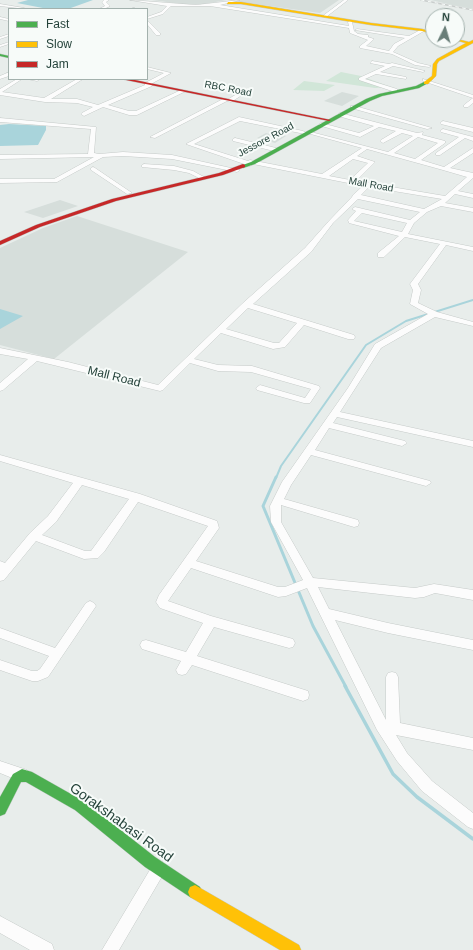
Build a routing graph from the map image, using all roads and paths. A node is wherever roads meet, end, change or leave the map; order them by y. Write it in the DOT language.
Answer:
graph roads {
  1 [pos="107,0"];
  2 [pos="132,0"];
  3 [pos="238,0"];
  4 [pos="346,0"];
  5 [pos="141,1"];
  6 [pos="148,3"];
  7 [pos="228,3"];
  8 [pos="0,5"];
  9 [pos="170,5"];
  10 [pos="211,6"];
  11 [pos="18,8"];
  12 [pos="103,8"];
  13 [pos="136,8"];
  14 [pos="148,11"];
  15 [pos="159,14"];
  16 [pos="325,16"];
  17 [pos="148,18"];
  18 [pos="148,22"];
  19 [pos="350,25"];
  20 [pos="422,30"];
  21 [pos="425,31"];
  22 [pos="158,34"];
  23 [pos="410,37"];
  24 [pos="468,41"];
  25 [pos="0,48"];
  26 [pos="390,52"];
  27 [pos="8,55"];
  28 [pos="372,62"];
  29 [pos="386,66"];
  30 [pos="148,68"];
  31 [pos="375,72"];
  32 [pos="148,74"];
  33 [pos="428,75"];
  34 [pos="162,77"];
  35 [pos="404,78"];
  36 [pos="18,80"];
  37 [pos="79,80"];
  38 [pos="127,80"];
  39 [pos="153,86"];
  40 [pos="247,90"];
  41 [pos="395,90"];
  42 [pos="183,91"];
  43 [pos="0,92"];
  44 [pos="473,97"];
  45 [pos="45,100"];
  46 [pos="227,100"];
  47 [pos="473,100"];
  48 [pos="101,106"];
  49 [pos="121,106"];
  50 [pos="466,106"];
  51 [pos="353,108"];
  52 [pos="114,109"];
  53 [pos="84,114"];
  54 [pos="340,115"];
  55 [pos="228,116"];
  56 [pos="384,116"];
  57 [pos="239,119"];
  58 [pos="0,120"];
  59 [pos="326,122"];
  60 [pos="372,123"];
  61 [pos="443,123"];
  62 [pos="473,123"];
  63 [pos="379,125"];
  64 [pos="465,128"];
  65 [pos="473,130"];
  66 [pos="401,131"];
  67 [pos="306,132"];
  68 [pos="443,132"];
  69 [pos="417,136"];
  70 [pos="153,137"];
  71 [pos="464,137"];
  72 [pos="473,139"];
  73 [pos="235,140"];
  74 [pos="383,141"];
  75 [pos="466,146"];
  76 [pos="367,147"];
  77 [pos="274,149"];
  78 [pos="390,153"];
  79 [pos="91,155"];
  80 [pos="102,155"];
  81 [pos="0,157"];
  82 [pos="353,157"];
  83 [pos="416,161"];
  84 [pos="250,163"];
  85 [pos="425,163"];
  86 [pos="144,166"];
  87 [pos="93,169"];
  88 [pos="445,169"];
  89 [pos="235,170"];
  90 [pos="472,175"];
  91 [pos="324,176"];
  92 [pos="201,177"];
  93 [pos="0,181"];
  94 [pos="351,182"];
  95 [pos="368,185"];
  96 [pos="452,192"];
  97 [pos="128,193"];
  98 [pos="355,196"];
  99 [pos="473,196"];
  100 [pos="446,198"];
  101 [pos="440,204"];
  102 [pos="345,207"];
  103 [pos="361,210"];
  104 [pos="473,210"];
  105 [pos="425,211"];
  106 [pos="411,222"];
  107 [pos="31,227"];
  108 [pos="404,235"];
  109 [pos="6,238"];
  110 [pos="444,243"];
  111 [pos="473,249"];
  112 [pos="381,255"];
  113 [pos="246,306"];
  114 [pos="433,314"];
  115 [pos="301,323"];
  116 [pos="473,324"];
  117 [pos="220,330"];
  118 [pos="351,337"];
  119 [pos="0,351"];
  120 [pos="35,358"];
  121 [pos="188,360"];
  122 [pos="0,388"];
  123 [pos="260,388"];
  124 [pos="334,413"];
  125 [pos="326,424"];
  126 [pos="402,443"];
  127 [pos="473,444"];
  128 [pos="308,451"];
  129 [pos="0,458"];
  130 [pos="80,481"];
  131 [pos="426,483"];
  132 [pos="136,497"];
  133 [pos="278,500"];
  134 [pos="354,523"];
  135 [pos="34,536"];
  136 [pos="190,563"];
  137 [pos="2,570"];
  138 [pos="307,584"];
  139 [pos="473,595"];
  140 [pos="90,606"];
  141 [pos="326,613"];
  142 [pos="212,621"];
  143 [pos="0,633"];
  144 [pos="289,643"];
  145 [pos="146,645"];
  146 [pos="473,645"];
  147 [pos="58,654"];
  148 [pos="186,664"];
  149 [pos="0,665"];
  150 [pos="392,678"];
  151 [pos="303,695"];
  152 [pos="388,727"];
  153 [pos="473,744"];
  154 [pos="0,767"];
  155 [pos="22,775"];
  156 [pos="0,810"];
  157 [pos="473,822"];
  158 [pos="159,868"];
  159 [pos="0,924"];
  160 [pos="285,948"];
  161 [pos="46,950"];
  162 [pos="110,950"];
  1 -- 12 [label="street"];
  2 -- 5 [label="street"];
  3 -- 7 [label="street"];
  4 -- 16 [label="street"];
  5 -- 6 [label="street"];
  6 -- 9 [label="street"];
  6 -- 13 [label="street"];
  7 -- 10 [label="street"];
  7 -- 16 [label="main road"];
  8 -- 11 [label="street"];
  9 -- 10 [label="street"];
  9 -- 15 [label="street"];
  10 -- 19 [label="street"];
  14 -- 15 [label="street"];
  15 -- 17 [label="street"];
  16 -- 19 [label="main road"];
  18 -- 22 [label="street"];
  19 -- 20 [label="main road"];
  19 -- 23 [label="street"];
  19 -- 26 [label="street"];
  20 -- 21 [label="main road"];
  20 -- 23 [label="street"];
  23 -- 26 [label="street"];
  24 -- 33 [label="main road, Jessore Road"];
  24 -- 33 [label="main road, Jessore Road"];
  25 -- 27 [label="main road"];
  26 -- 33 [label="street"];
  28 -- 29 [label="street"];
  29 -- 31 [label="street"];
  29 -- 33 [label="street"];
  30 -- 34 [label="street"];
  31 -- 35 [label="street"];
  31 -- 41 [label="street"];
  32 -- 34 [label="street"];
  33 -- 41 [label="main road, Jessore Road"];
  33 -- 44 [label="street"];
  33 -- 51 [label="main road, Jessore Road"];
  34 -- 39 [label="street"];
  36 -- 43 [label="street"];
  37 -- 45 [label="street"];
  38 -- 39 [label="main road, RBC Road"];
  39 -- 42 [label="main road, RBC Road"];
  39 -- 48 [label="street"];
  40 -- 46 [label="street"];
  41 -- 59 [label="main road, Jessore Road"];
  42 -- 46 [label="main road, RBC Road"];
  42 -- 52 [label="street"];
  43 -- 45 [label="street"];
  45 -- 48 [label="street"];
  46 -- 59 [label="main road, RBC Road"];
  46 -- 70 [label="street"];
  47 -- 50 [label="street"];
  48 -- 52 [label="street"];
  48 -- 53 [label="street"];
  49 -- 52 [label="street"];
  51 -- 54 [label="main road, Jessore Road"];
  51 -- 56 [label="street"];
  54 -- 59 [label="main road, Jessore Road"];
  54 -- 60 [label="street"];
  55 -- 57 [label="street"];
  56 -- 60 [label="street"];
  56 -- 69 [label="street"];
  57 -- 67 [label="street"];
  57 -- 84 [label="street, Mall Road"];
  58 -- 79 [label="street"];
  59 -- 63 [label="street"];
  59 -- 67 [label="main road, Jessore Road"];
  60 -- 63 [label="street"];
  61 -- 64 [label="street"];
  62 -- 64 [label="street"];
  63 -- 66 [label="street"];
  64 -- 65 [label="street"];
  66 -- 69 [label="street"];
  66 -- 74 [label="street"];
  67 -- 76 [label="street"];
  67 -- 77 [label="main road, Jessore Road"];
  67 -- 84 [label="main road, Jessore Road"];
  68 -- 71 [label="street"];
  69 -- 78 [label="street"];
  69 -- 83 [label="street"];
  71 -- 72 [label="street"];
  71 -- 75 [label="street"];
  73 -- 77 [label="street"];
  75 -- 85 [label="street"];
  75 -- 88 [label="street"];
  76 -- 78 [label="street"];
  76 -- 82 [label="street"];
  77 -- 84 [label="main road, Jessore Road"];
  78 -- 83 [label="street"];
  79 -- 80 [label="street"];
  79 -- 81 [label="street"];
  80 -- 89 [label="street"];
  80 -- 93 [label="street"];
  82 -- 91 [label="street"];
  82 -- 94 [label="street"];
  83 -- 85 [label="street"];
  84 -- 89 [label="main road, Jessore Road"];
  84 -- 91 [label="street, Mall Road"];
  85 -- 88 [label="street"];
  86 -- 92 [label="street"];
  87 -- 97 [label="street"];
  88 -- 90 [label="street"];
  89 -- 92 [label="main road, Jessore Road"];
  89 -- 107 [label="main road, Jessore Road"];
  90 -- 96 [label="street"];
  91 -- 94 [label="street, Mall Road"];
  92 -- 97 [label="main road, Jessore Road"];
  94 -- 95 [label="street, Mall Road"];
  95 -- 98 [label="street, Mall Road"];
  95 -- 100 [label="street, Mall Road"];
  96 -- 99 [label="street"];
  96 -- 100 [label="street"];
  97 -- 107 [label="main road, Jessore Road"];
  98 -- 102 [label="street, Mall Road"];
  98 -- 105 [label="street"];
  100 -- 101 [label="street"];
  101 -- 104 [label="street"];
  101 -- 105 [label="street"];
  102 -- 103 [label="street"];
  102 -- 113 [label="street, Mall Road"];
  103 -- 106 [label="street"];
  103 -- 108 [label="street"];
  105 -- 106 [label="street"];
  106 -- 108 [label="street"];
  107 -- 109 [label="main road, Jessore Road"];
  108 -- 110 [label="street"];
  108 -- 112 [label="street"];
  110 -- 111 [label="street"];
  110 -- 114 [label="street"];
  113 -- 115 [label="street"];
  113 -- 117 [label="street, Mall Road"];
  114 -- 116 [label="street"];
  114 -- 124 [label="street"];
  115 -- 117 [label="street"];
  115 -- 118 [label="street"];
  117 -- 121 [label="street, Mall Road"];
  119 -- 120 [label="street, Mall Road"];
  120 -- 121 [label="street, Mall Road"];
  120 -- 122 [label="street"];
  121 -- 123 [label="street"];
  124 -- 125 [label="street"];
  124 -- 127 [label="street"];
  125 -- 126 [label="street"];
  125 -- 128 [label="street"];
  128 -- 131 [label="street"];
  128 -- 133 [label="street"];
  129 -- 130 [label="street"];
  130 -- 132 [label="street"];
  130 -- 135 [label="street"];
  132 -- 135 [label="street"];
  132 -- 136 [label="street"];
  133 -- 134 [label="street"];
  133 -- 138 [label="street"];
  135 -- 137 [label="street"];
  136 -- 138 [label="street"];
  136 -- 142 [label="street"];
  138 -- 139 [label="street"];
  138 -- 141 [label="street"];
  140 -- 147 [label="street"];
  141 -- 146 [label="street"];
  141 -- 152 [label="street"];
  142 -- 144 [label="street"];
  142 -- 148 [label="street"];
  143 -- 147 [label="street"];
  145 -- 148 [label="street"];
  147 -- 149 [label="street"];
  148 -- 151 [label="street"];
  150 -- 152 [label="street"];
  152 -- 153 [label="street"];
  152 -- 157 [label="street"];
  154 -- 155 [label="street"];
  155 -- 156 [label="main road"];
  155 -- 158 [label="main road, Gorakshabasi Road"];
  158 -- 160 [label="main road, Gorakshabasi Road"];
  158 -- 162 [label="street"];
  159 -- 161 [label="street"];
}
